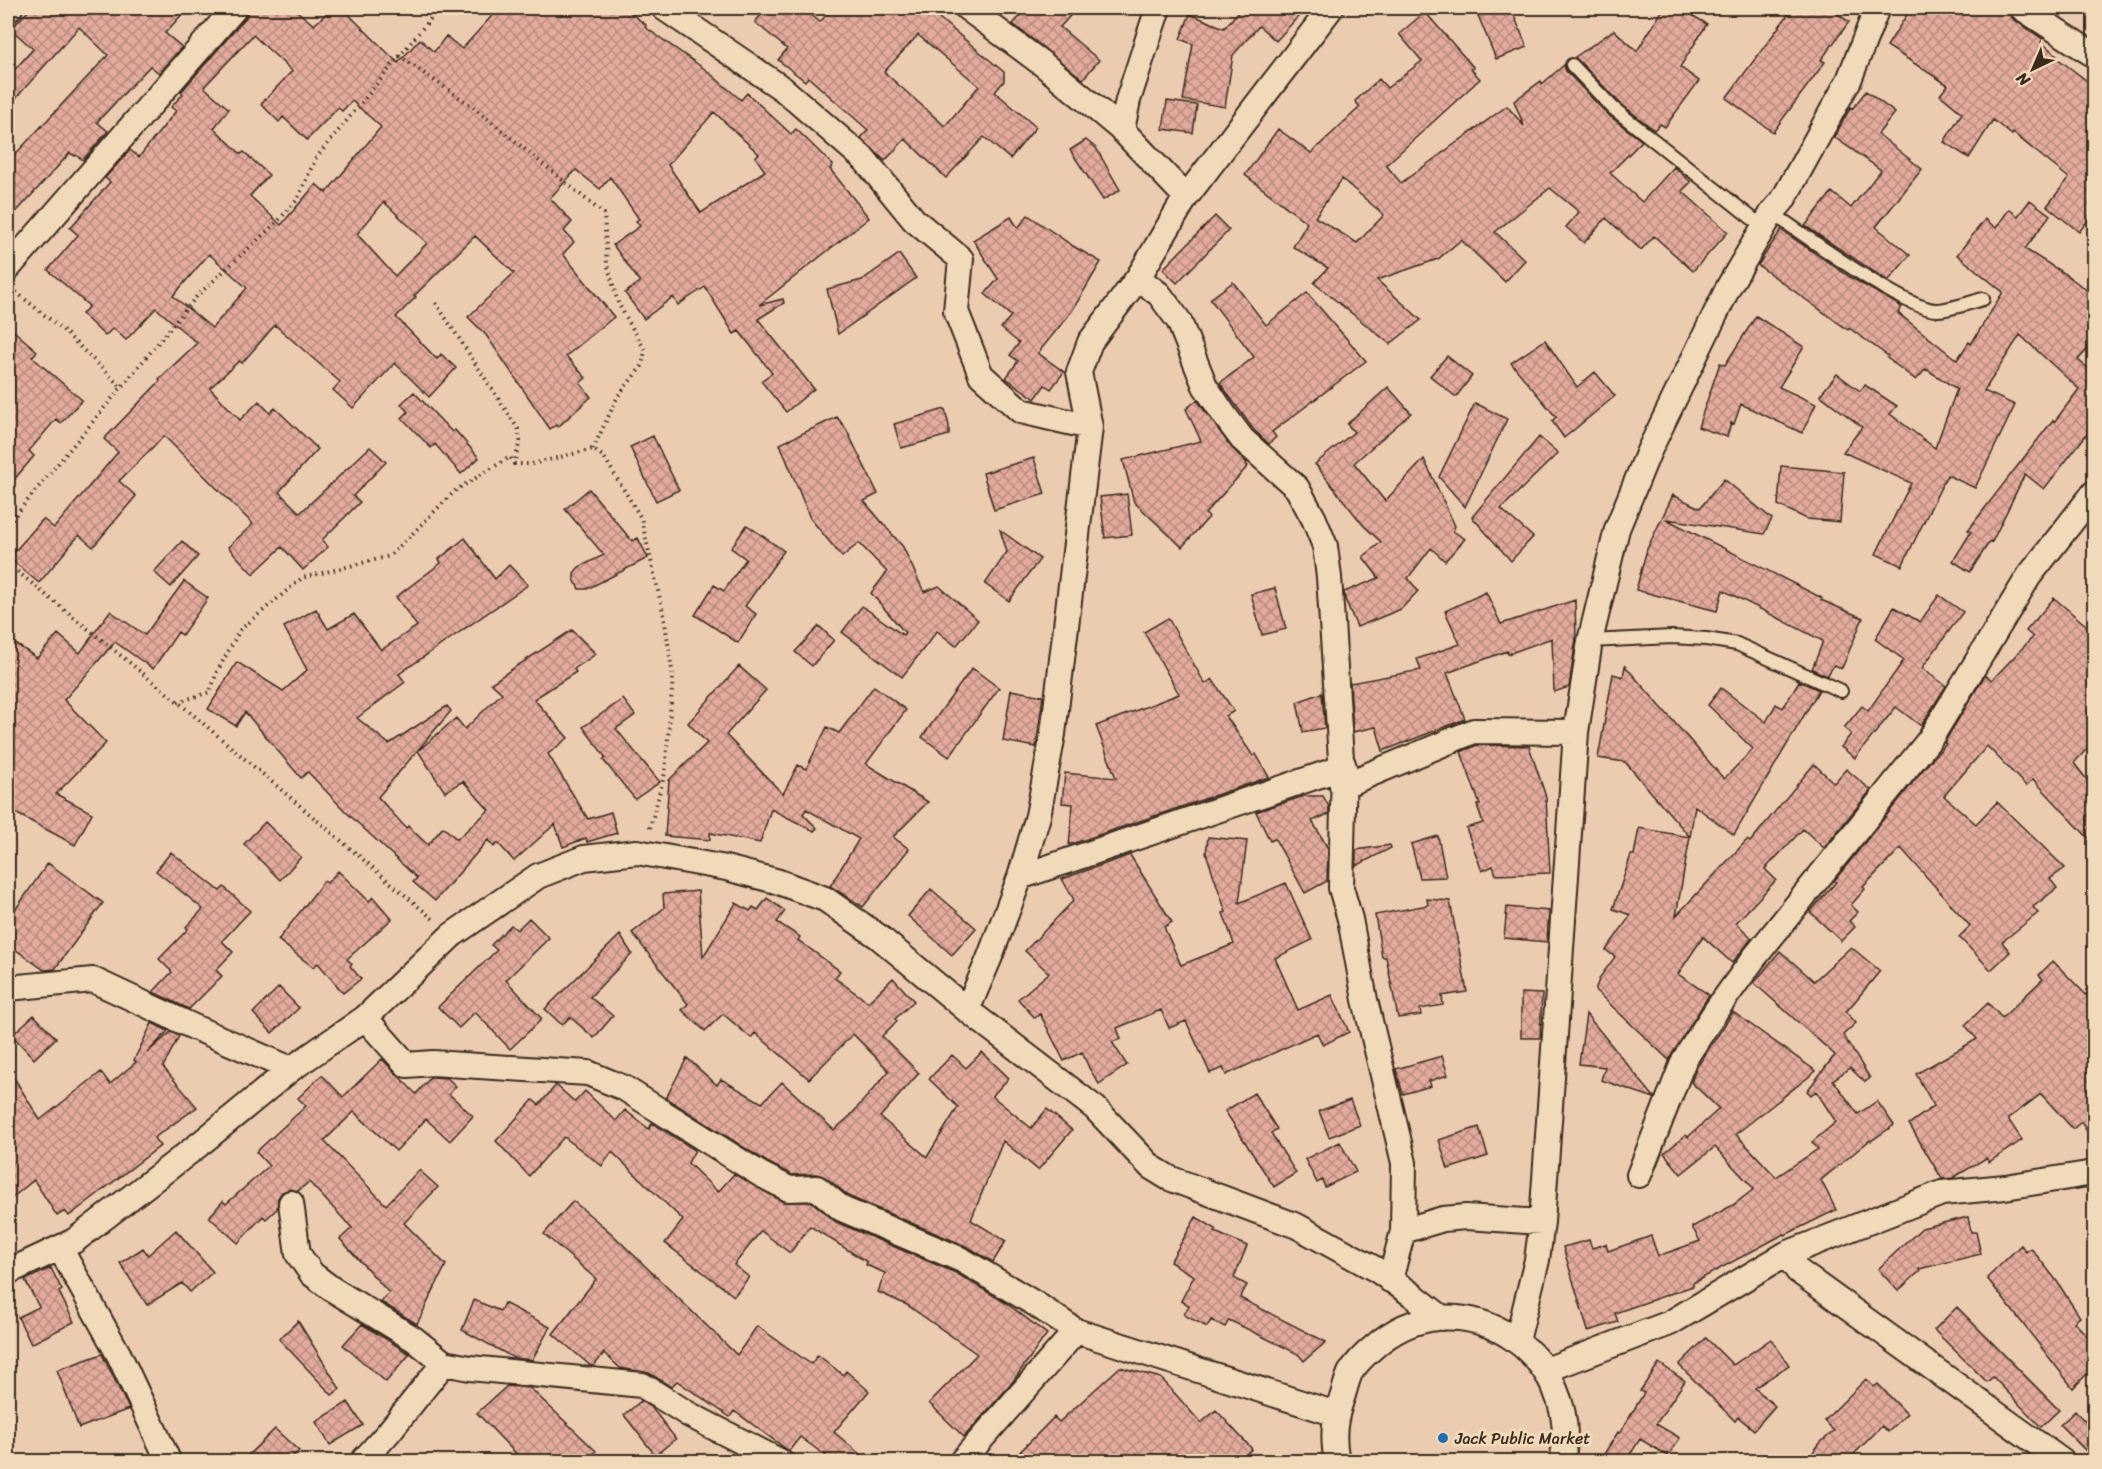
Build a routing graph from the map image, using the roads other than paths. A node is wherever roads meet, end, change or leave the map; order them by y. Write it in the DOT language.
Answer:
graph roads {
  1 [pos="235,8"];
  2 [pos="664,8"];
  3 [pos="967,8"];
  4 [pos="1158,8"];
  5 [pos="1331,8"];
  6 [pos="1878,8"];
  7 [pos="2022,8"];
  8 [pos="2092,49"];
  9 [pos="1572,64"];
  10 [pos="1122,130"];
  11 [pos="1186,197"];
  12 [pos="1768,220"];
  13 [pos="8,268"];
  14 [pos="1138,278"];
  15 [pos="1983,300"];
  16 [pos="1090,427"];
  17 [pos="2094,493"];
  18 [pos="1590,641"];
  19 [pos="1841,691"];
  20 [pos="1576,732"];
  21 [pos="1343,777"];
  22 [pos="1020,877"];
  23 [pos="8,988"];
  24 [pos="967,1010"];
  25 [pos="365,1018"];
  26 [pos="291,1069"];
  27 [pos="2094,1173"];
  28 [pos="1639,1174"];
  29 [pos="291,1203"];
  30 [pos="1542,1222"];
  31 [pos="1403,1231"];
  32 [pos="60,1248"];
  33 [pos="1786,1254"];
  34 [pos="8,1272"];
  35 [pos="1390,1280"];
  36 [pos="1442,1318"];
  37 [pos="1076,1331"];
  38 [pos="1517,1341"];
  39 [pos="444,1363"];
  40 [pos="1546,1370"];
  41 [pos="1336,1414"];
  42 [pos="1570,1457"];
  43 [pos="169,1461"];
  44 [pos="362,1461"];
  45 [pos="781,1461"];
  46 [pos="961,1461"];
  47 [pos="1337,1461"];
  48 [pos="2063,1461"];
  1 -- 13 [label="street"];
  2 -- 16 [label="street"];
  3 -- 10 [label="street"];
  4 -- 10 [label="street"];
  5 -- 11 [label="street"];
  6 -- 12 [label="street"];
  7 -- 8 [label="street"];
  9 -- 12 [label="lane"];
  10 -- 11 [label="street"];
  11 -- 14 [label="street"];
  12 -- 15 [label="lane"];
  12 -- 18 [label="street"];
  14 -- 16 [label="street"];
  14 -- 21 [label="street"];
  16 -- 22 [label="street"];
  17 -- 28 [label="street"];
  18 -- 19 [label="lane"];
  18 -- 20 [label="street"];
  20 -- 21 [label="street"];
  20 -- 30 [label="street"];
  21 -- 22 [label="street"];
  21 -- 31 [label="street"];
  22 -- 24 [label="street"];
  23 -- 26 [label="street"];
  24 -- 25 [label="street"];
  24 -- 35 [label="street"];
  25 -- 26 [label="street"];
  25 -- 37 [label="street"];
  26 -- 32 [label="street"];
  27 -- 33 [label="street"];
  29 -- 39 [label="street"];
  30 -- 31 [label="street"];
  30 -- 38 [label="street"];
  31 -- 35 [label="street"];
  32 -- 34 [label="street"];
  32 -- 43 [label="street"];
  33 -- 40 [label="street"];
  33 -- 48 [label="street"];
  35 -- 36 [label="street"];
  36 -- 38 [label="street"];
  36 -- 41 [label="street"];
  37 -- 41 [label="street"];
  37 -- 46 [label="street"];
  38 -- 40 [label="street"];
  39 -- 44 [label="street"];
  39 -- 45 [label="street"];
  40 -- 42 [label="street"];
  41 -- 47 [label="street"];
}
